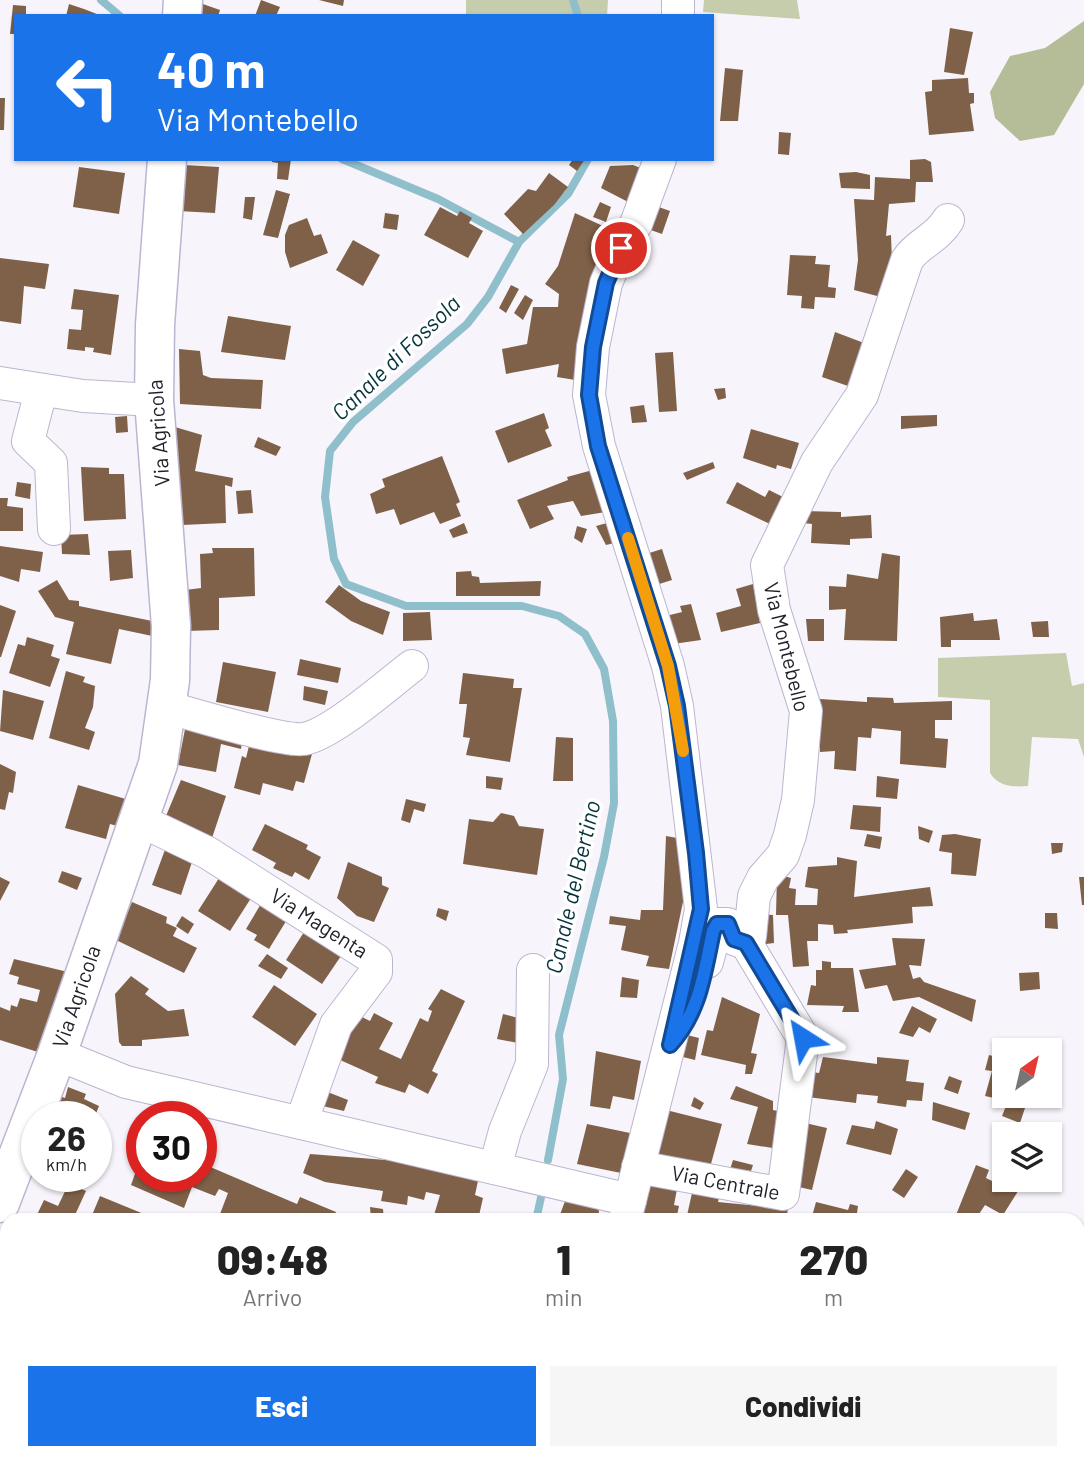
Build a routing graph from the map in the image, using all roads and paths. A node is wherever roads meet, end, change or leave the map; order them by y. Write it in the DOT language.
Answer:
graph roads {
  1 [pos="167,161"];
  2 [pos="659,161"];
  3 [pos="948,220"];
  4 [pos="0,383"];
  5 [pos="41,391"];
  6 [pos="154,400"];
  7 [pos="54,529"];
  8 [pos="412,666"];
  9 [pos="166,707"];
  10 [pos="139,820"];
  11 [pos="746,943"];
  12 [pos="533,970"];
  13 [pos="670,1045"];
  14 [pos="57,1054"];
  15 [pos="301,1123"];
  16 [pos="7,1163"];
  17 [pos="638,1167"];
  18 [pos="503,1170"];
  19 [pos="0,1203"];
  20 [pos="628,1210"];
  1 -- 6 [label="street, Via Agricola"];
  2 -- 13 [label="street, Via Centrale"];
  3 -- 11 [label="street, Via Montebello"];
  4 -- 5 [label="street"];
  5 -- 6 [label="street"];
  5 -- 7 [label="street"];
  6 -- 9 [label="street, Via Agricola"];
  8 -- 9 [label="street"];
  9 -- 10 [label="street, Via Agricola"];
  10 -- 14 [label="street, Via Agricola"];
  10 -- 15 [label="street, Via Magenta"];
  11 -- 13 [label="street"];
  11 -- 17 [label="street, Via Centrale"];
  12 -- 18 [label="street"];
  13 -- 17 [label="street, Via Centrale"];
  14 -- 15 [label="street"];
  14 -- 16 [label="street, Via Agricola"];
  15 -- 18 [label="street"];
  16 -- 19 [label="street, Via Agricola"];
  17 -- 20 [label="street, Via Centrale"];
  18 -- 20 [label="street"];
}
